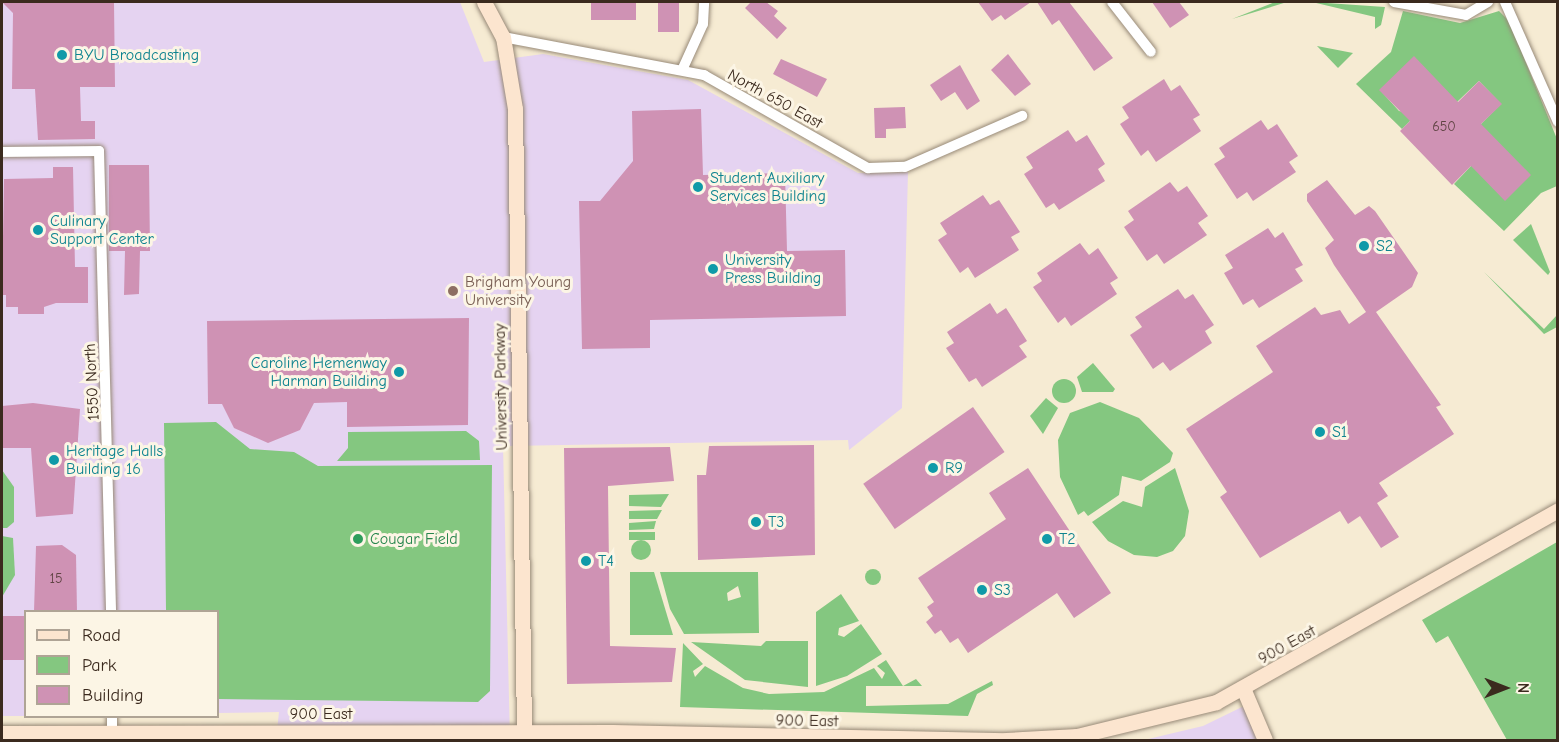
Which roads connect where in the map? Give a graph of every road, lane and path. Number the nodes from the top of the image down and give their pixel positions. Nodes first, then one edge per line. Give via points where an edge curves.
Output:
1 (484, 2) edge
2 (704, 2) edge
3 (1112, 2) edge
4 (1394, 2) edge
5 (1488, 2) edge
6 (1505, 2) edge
7 (503, 37) junction
8 (1151, 52) dead end
9 (683, 68) junction
10 (1022, 116) dead end
11 (1557, 122) edge
12 (2, 152) edge
13 (1557, 510) edge
14 (111, 610) edge
15 (1243, 688) junction
16 (112, 718) edge
17 (112, 732) junction
18 (2, 733) edge
19 (524, 737) edge
20 (1265, 741) edge

1 - 7 main road, University Parkway
2 - 9 street via 703,24
3 - 8 street
4 - 5 street via 1466,15
6 - 11 street
7 - 9 street, North 650 East
7 - 19 main road, University Parkway via 516,137
9 - 10 street, North 650 East via 868,168 905,167
12 - 14 street, 1550 North via 99,151
13 - 15 main road, 900 East
15 - 19 main road, 900 East via 1164,717 1041,740
15 - 20 main road
16 - 17 street
17 - 18 main road, 900 East
17 - 19 main road, 900 East

